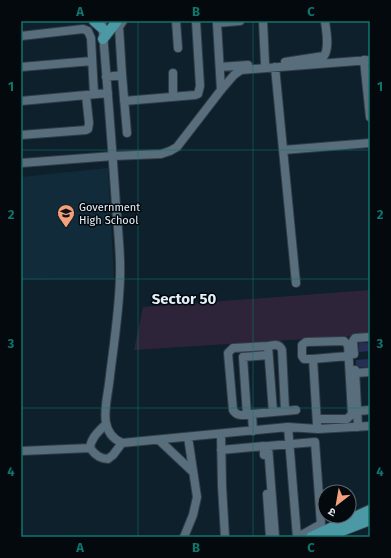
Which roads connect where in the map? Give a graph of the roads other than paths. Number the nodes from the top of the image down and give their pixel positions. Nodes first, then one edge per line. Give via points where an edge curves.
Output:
1 (94, 21) edge
2 (117, 21) edge
3 (123, 21) edge
4 (176, 21) edge
5 (196, 21) edge
6 (240, 21) edge
7 (263, 21) edge
8 (325, 21) edge
9 (217, 22) edge
10 (102, 25) edge
11 (21, 36) edge
12 (103, 39) junction
13 (178, 48) dead end
14 (92, 60) junction
15 (367, 60) edge
16 (265, 64) junction
17 (21, 67) edge
18 (220, 67) junction
19 (275, 67) junction
20 (173, 73) dead end
21 (122, 75) junction
22 (106, 77) junction
23 (221, 90) junction
24 (108, 93) junction
25 (90, 94) junction
26 (173, 97) junction
27 (21, 101) edge
28 (124, 101) junction
29 (370, 117) edge
30 (127, 133) dead end
31 (21, 135) edge
32 (370, 143) edge
33 (283, 150) junction
34 (113, 156) junction
35 (21, 163) edge
36 (296, 283) dead end
37 (370, 337) edge
38 (268, 346) junction
39 (268, 355) junction
40 (348, 356) junction
41 (313, 359) junction
42 (370, 372) edge
43 (355, 373) junction
44 (285, 410) junction
45 (296, 410) dead end
46 (370, 410) edge
47 (358, 411) junction
48 (273, 412) junction
49 (250, 414) junction
50 (317, 419) junction
51 (105, 425) junction
52 (370, 426) edge
53 (288, 427) junction
54 (358, 427) junction
55 (318, 429) junction
56 (253, 431) junction
57 (221, 434) junction
58 (188, 437) junction
59 (159, 440) junction
60 (122, 444) junction
61 (289, 444) junction
62 (90, 448) junction
63 (221, 450) junction
64 (21, 451) edge
65 (193, 472) junction
66 (370, 510) edge
67 (370, 520) edge
68 (184, 537) edge
69 (225, 537) edge
70 (270, 537) edge
71 (275, 537) edge
72 (297, 537) edge
73 (311, 537) edge
74 (326, 537) edge

1 - 10 main road
2 - 12 main road
3 - 21 street via 119,27
4 - 13 street
5 - 26 street via 200,91 195,95
6 - 9 street
7 - 16 street
8 - 16 street via 327,52 324,56
9 - 18 street
10 - 12 street
11 - 14 street via 83,29 88,31 91,38
12 - 22 street
14 - 17 street
14 - 25 street
15 - 19 street
15 - 29 street
16 - 18 street
18 - 23 street
19 - 23 street via 241,70
19 - 33 street
20 - 26 street
21 - 22 street
21 - 28 street
22 - 24 street
23 - 34 street via 177,147 161,154
24 - 25 street
24 - 34 street
25 - 27 street
25 - 31 street via 88,129
26 - 28 street
28 - 30 street
32 - 33 street
33 - 36 street
34 - 35 street
34 - 51 street via 120,278
37 - 43 street via 355,338 353,341
38 - 39 street
38 - 44 street via 277,345 282,350
38 - 49 street via 233,348 228,351 233,410 238,415
39 - 48 street
39 - 49 street via 243,357
40 - 41 street
40 - 41 street via 348,345 344,341 306,342 303,344 302,356 304,359
40 - 50 street via 352,414 347,419
41 - 50 street
42 - 43 street
43 - 47 street
44 - 45 street
44 - 48 street
46 - 47 street
47 - 54 street
48 - 49 street
49 - 56 street
50 - 55 street
51 - 60 street via 110,435
51 - 62 street via 92,439
52 - 54 street
53 - 55 street
53 - 56 street
53 - 61 street
54 - 55 street
56 - 57 street
57 - 58 street
57 - 63 street
58 - 59 street
58 - 65 street
59 - 60 street
59 - 65 street
60 - 62 street via 108,459 94,454
61 - 71 street via 268,446
61 - 72 street
61 - 72 street via 315,442 321,524
62 - 64 street
63 - 69 street
63 - 70 street via 264,446
65 - 68 street via 197,497
66 - 73 main road
67 - 74 main road

